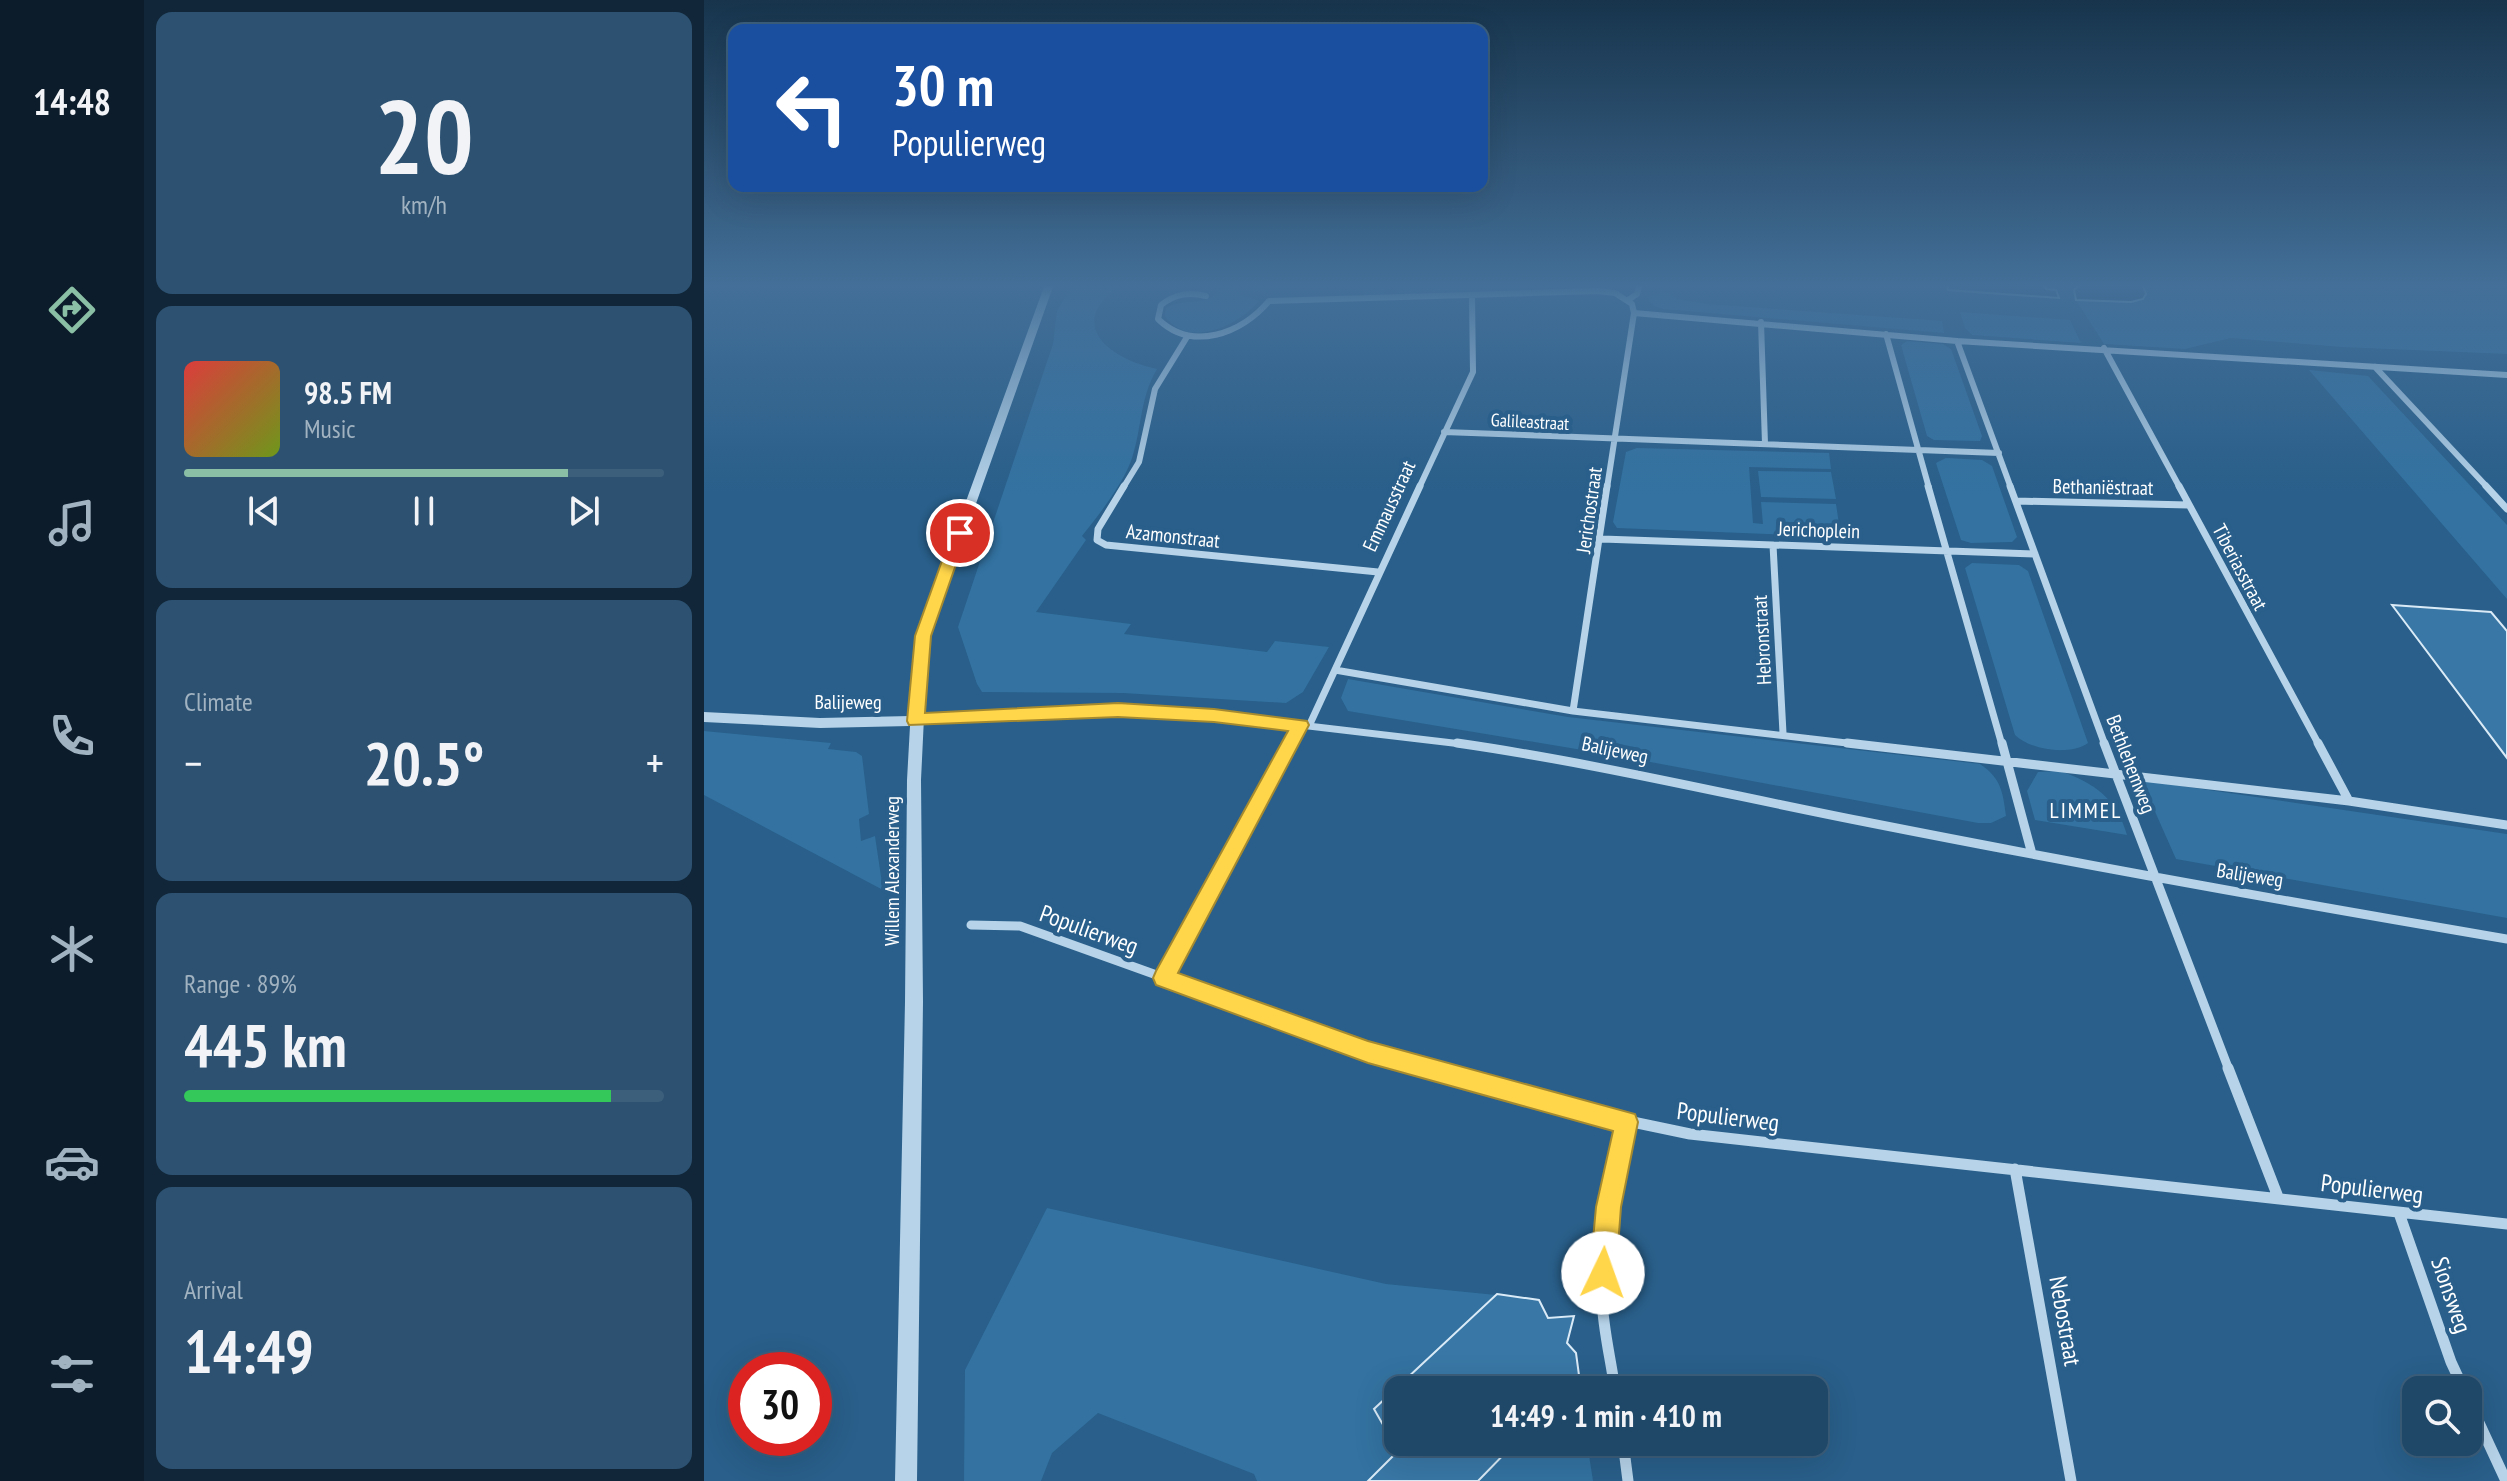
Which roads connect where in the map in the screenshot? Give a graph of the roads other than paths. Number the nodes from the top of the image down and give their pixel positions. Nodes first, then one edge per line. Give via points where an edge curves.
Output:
1 (1025, 353) edge
2 (1177, 353) edge
3 (1473, 353) edge
4 (1628, 353) edge
5 (1762, 353) edge
6 (1892, 353) edge
7 (1962, 353) edge
8 (2107, 353) edge
9 (2177, 353) edge
10 (2375, 367) junction
11 (2507, 375) edge
12 (1444, 432) junction
13 (1615, 441) junction
14 (1765, 444) junction
15 (1920, 450) junction
16 (1999, 453) junction
17 (2017, 501) junction
18 (2188, 505) junction
19 (2507, 509) edge
20 (1602, 539) junction
21 (1773, 545) junction
22 (1947, 551) junction
23 (2035, 554) junction
24 (1378, 572) junction
25 (1335, 670) junction
26 (1573, 711) junction
27 (704, 717) edge
28 (916, 721) junction
29 (1305, 726) junction
30 (1783, 733) junction
31 (2009, 762) junction
32 (2115, 773) junction
33 (2349, 801) junction
34 (2507, 825) edge
35 (2032, 854) junction
36 (2156, 879) junction
37 (971, 925) dead end
38 (2507, 939) edge
39 (1164, 978) junction
40 (1626, 1122) junction
41 (2015, 1169) junction
42 (2278, 1197) junction
43 (2399, 1213) junction
44 (2507, 1224) edge
45 (1613, 1376) edge
46 (2459, 1376) edge
47 (2482, 1429) edge
48 (1625, 1456) edge
49 (906, 1481) edge
50 (1628, 1481) edge
51 (2071, 1481) edge
52 (2506, 1481) edge

1 - 28 street, Willem Alexanderweg via 923,636
2 - 24 street, Azamonstraat via 1155,389 1139,462 1098,529 1097,540 1129,548
3 - 12 street, Emmausstraat via 1473,372
4 - 13 street, Jerichostraat
5 - 14 street
6 - 15 street
7 - 16 street, Bethlehemweg
8 - 18 street, Tiberiasstraat
9 - 10 street
10 - 11 street
10 - 19 street
12 - 13 street, Galileastraat
12 - 24 street, Emmausstraat
13 - 14 street
13 - 20 street, Jerichostraat
14 - 15 street
15 - 16 street
15 - 22 street
16 - 17 street, Bethlehemweg
17 - 18 street, Bethaniëstraat
17 - 23 street, Bethlehemweg
18 - 33 street, Tiberiasstraat
20 - 21 street, Jerichoplein
20 - 26 street, Jerichostraat
21 - 22 street, Jerichoplein
21 - 30 street, Hebronstraat
22 - 23 street, Jerichoplein
22 - 31 street
23 - 32 street, Bethlehemweg
24 - 25 street, Emmausstraat
25 - 26 street, Balijeweg
25 - 29 street, Emmausstraat
26 - 30 street, Balijeweg
27 - 28 street, Balijeweg via 830,724
28 - 29 street, Balijeweg via 1118,710
28 - 49 street, Willem Alexanderweg
29 - 35 street, Balijeweg via 1566,759
29 - 39 street, Emmausstraat
30 - 31 street, Balijeweg
31 - 32 street, Balijeweg
31 - 35 street
32 - 33 street, Balijeweg
32 - 36 street, Bethlehemweg
33 - 34 street, Balijeweg
35 - 36 street, Balijeweg
36 - 38 street, Balijeweg
36 - 42 street, Bethlehemweg
37 - 39 street, Populierweg via 1020,926
39 - 40 street, Populierweg via 1368,1052
40 - 41 street, Populierweg via 1690,1134
40 - 45 street via 1604,1248 1602,1299
41 - 42 street, Populierweg
41 - 51 street, Nebostraat
42 - 43 street, Populierweg
43 - 44 street, Populierweg
43 - 46 street, Sionsweg
47 - 52 street
48 - 50 street

